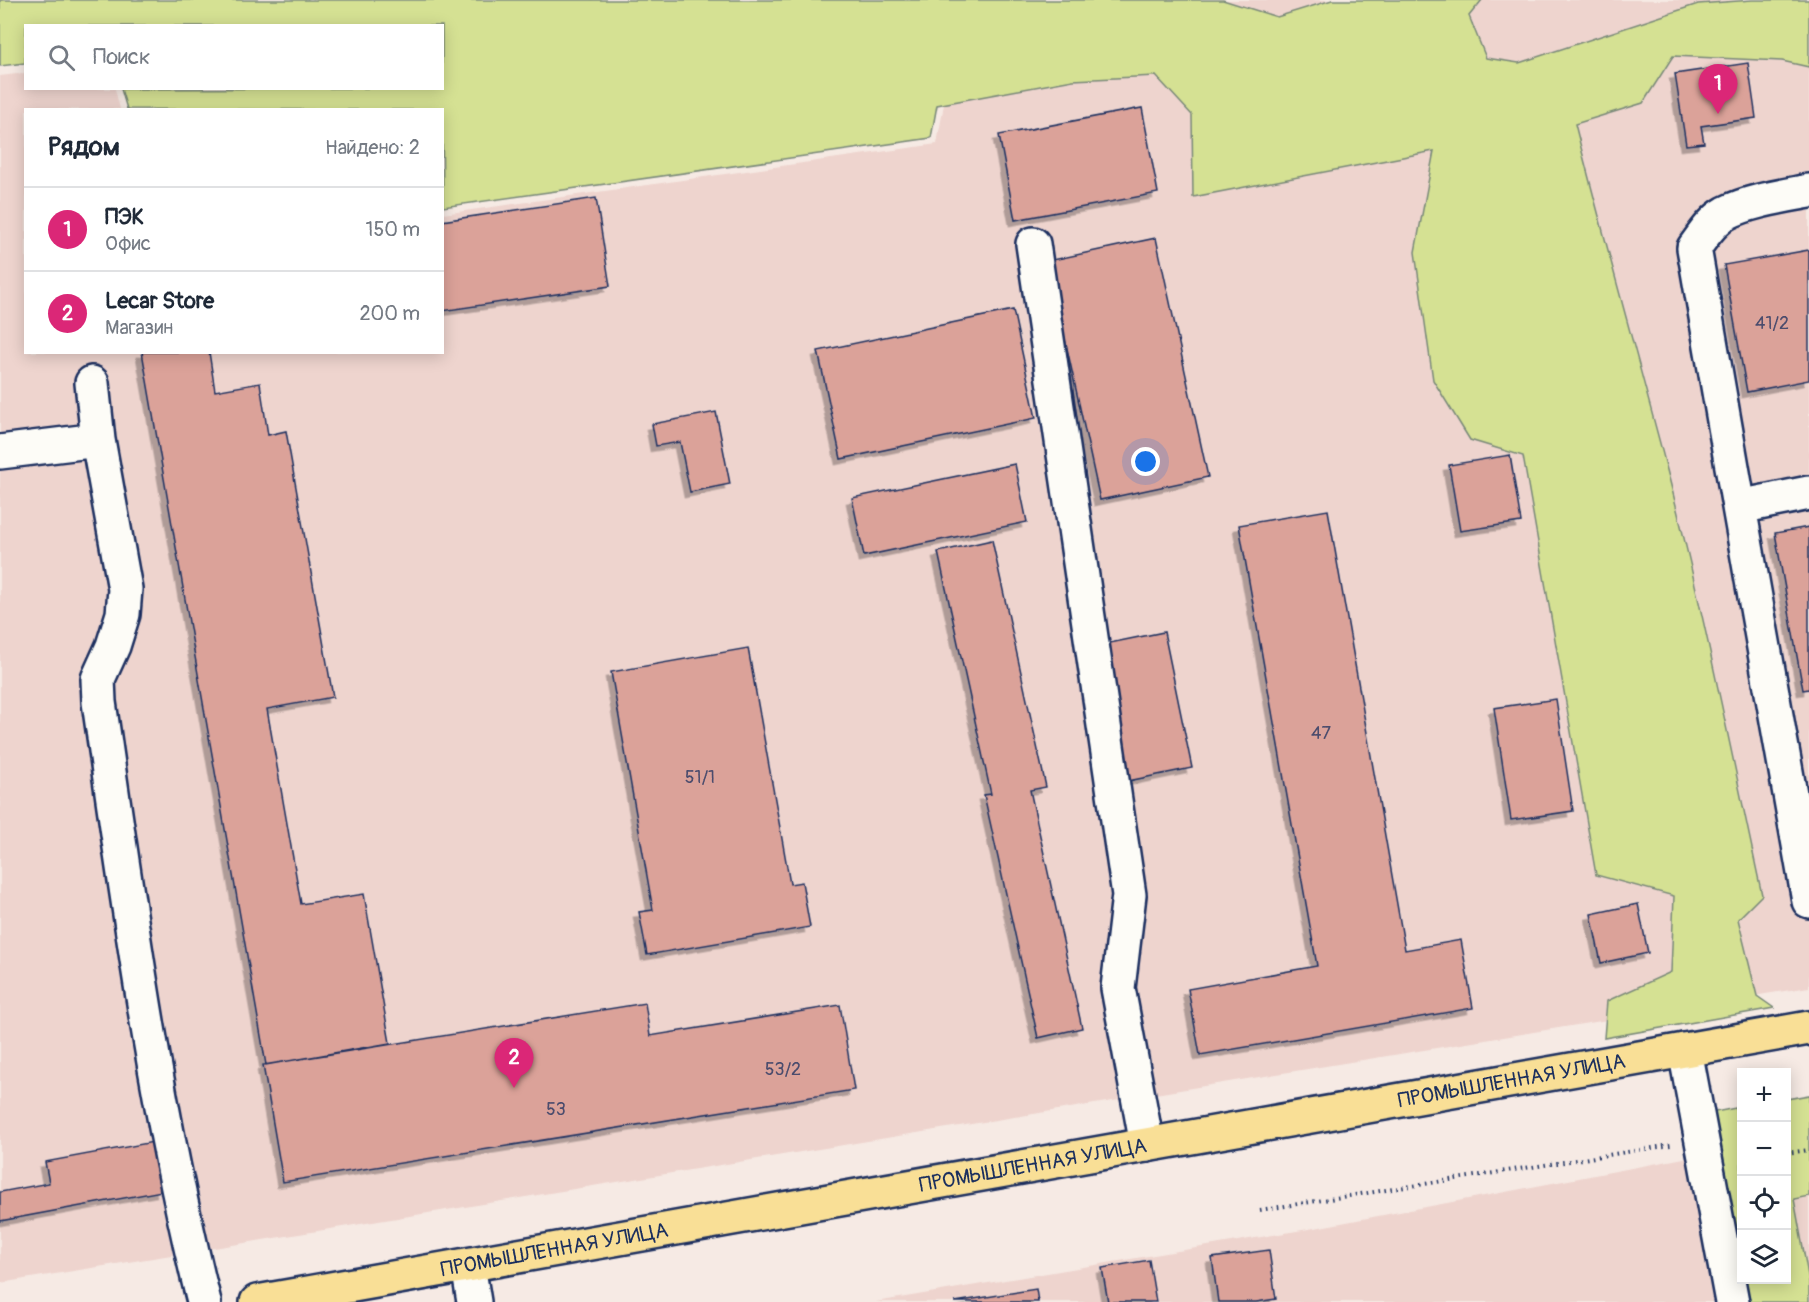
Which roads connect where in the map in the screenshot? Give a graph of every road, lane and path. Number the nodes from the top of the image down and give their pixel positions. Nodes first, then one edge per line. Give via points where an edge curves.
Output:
1 (1809, 191) edge
2 (1033, 244) dead end
3 (92, 383) dead end
4 (98, 440) junction
5 (0, 452) edge
6 (1809, 493) edge
7 (1739, 507) junction
8 (1809, 901) edge
9 (1809, 1028) edge
10 (1685, 1050) junction
11 (1702, 1140) junction
12 (1147, 1145) junction
13 (1809, 1150) edge
14 (1791, 1152) edge
15 (1260, 1210) dead end
16 (468, 1265) junction
17 (204, 1302) edge
18 (257, 1302) edge
19 (474, 1302) edge
20 (1732, 1302) edge

1 - 7 lane via 1769,198 1726,213 1694,248
2 - 12 lane via 1129,895 1118,988
3 - 4 lane
4 - 5 lane
4 - 17 lane via 124,589 123,614 98,679 99,702 145,1004 182,1212
6 - 7 lane
7 - 8 lane
9 - 10 main road, ПРОМЫШЛЕННАЯ УЛИЦА
10 - 11 lane
10 - 12 main road, ПРОМЫШЛЕННАЯ УЛИЦА
11 - 15 path
11 - 20 lane
12 - 16 main road, ПРОМЫШЛЕННАЯ УЛИЦА
13 - 14 path
16 - 18 main road, ПРОМЫШЛЕННАЯ УЛИЦА
16 - 19 lane

